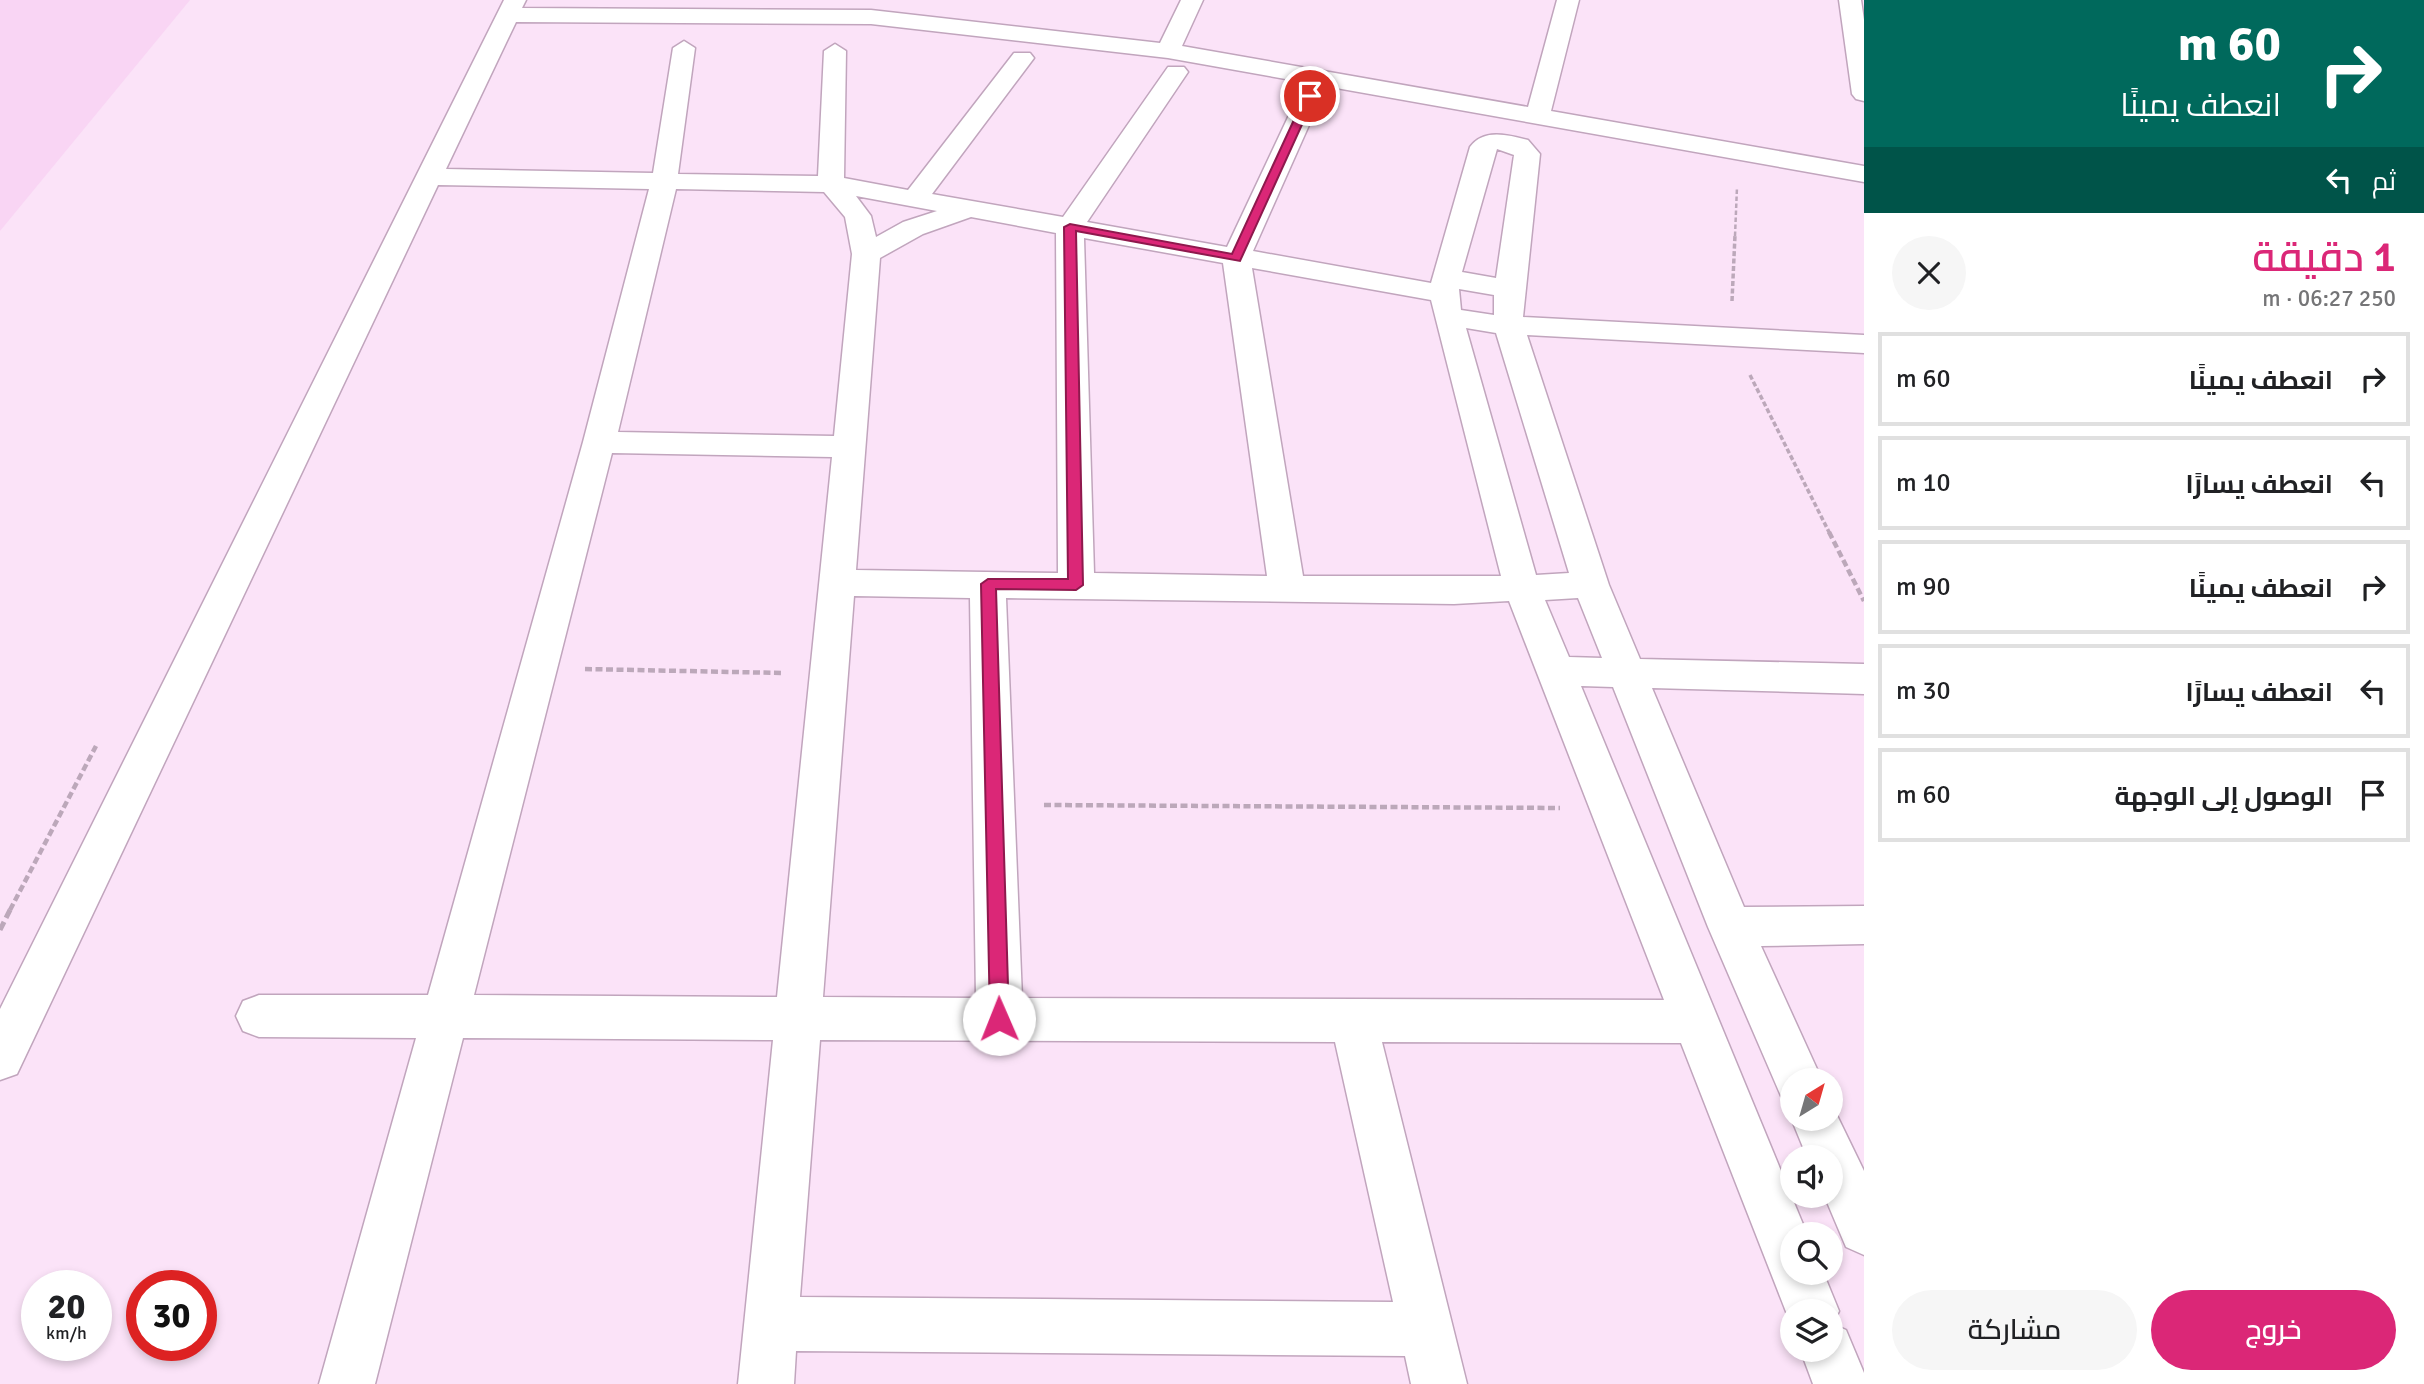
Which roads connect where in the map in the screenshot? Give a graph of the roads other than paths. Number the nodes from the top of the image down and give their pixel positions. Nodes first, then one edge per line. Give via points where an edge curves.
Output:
1 (1192, 0) edge
2 (1568, 0) edge
3 (1850, 0) edge
4 (876, 6) edge
5 (511, 7) edge
6 (684, 48) dead end
7 (835, 51) dead end
8 (1173, 52) junction
9 (1023, 58) dead end
10 (1864, 94) edge
11 (1310, 96) dead end
12 (1540, 105) junction
13 (1864, 154) edge
14 (1864, 174) edge
15 (430, 177) junction
16 (664, 183) junction
17 (831, 184) junction
18 (915, 199) junction
19 (969, 209) junction
20 (1070, 227) junction
21 (866, 254) junction
22 (1236, 258) junction
23 (1446, 297) junction
24 (1508, 307) junction
25 (1864, 344) edge
26 (599, 442) junction
27 (849, 447) junction
28 (837, 583) junction
29 (988, 584) junction
30 (1076, 585) junction
31 (1591, 585) junction
32 (1522, 588) junction
33 (1287, 589) junction
34 (1555, 671) junction
35 (1628, 672) junction
36 (1864, 679) edge
37 (1864, 925) edge
38 (1730, 927) junction
39 (259, 1016) dead end
40 (445, 1017) junction
41 (798, 1019) junction
42 (999, 1019) junction
43 (1354, 1021) junction
44 (1698, 1022) junction
45 (0, 1058) edge
46 (1793, 1068) edge
47 (1821, 1131) edge
48 (1864, 1229) edge
49 (1780, 1230) edge
50 (772, 1324) junction
51 (1427, 1329) junction
52 (1832, 1362) edge
53 (348, 1384) edge
54 (766, 1384) edge
55 (1439, 1384) edge
56 (1841, 1384) edge

1 - 8 street
2 - 12 street
3 - 10 street
4 - 5 street
4 - 8 street
5 - 15 street
6 - 16 street
7 - 17 street
8 - 12 street
8 - 20 street
9 - 18 street
11 - 22 street
12 - 13 street
12 - 14 street
15 - 16 street
15 - 45 street
16 - 17 street
16 - 26 street
17 - 18 street
17 - 21 street via 858,216
18 - 19 street
19 - 20 street
19 - 21 street via 913,228
20 - 22 street
20 - 30 street
21 - 27 street
22 - 23 street
22 - 33 street
23 - 24 street via 1478,282
23 - 24 street via 1478,323
23 - 24 street via 1483,147 1502,141 1519,145 1527,154
23 - 32 street
24 - 25 street via 1731,338
24 - 31 street
26 - 27 street
26 - 40 street
27 - 28 street
28 - 29 street
28 - 41 street
29 - 30 street
29 - 42 street
30 - 33 street
31 - 32 street
31 - 35 street
32 - 33 street
32 - 34 street
34 - 35 street
34 - 44 street
35 - 36 street
35 - 38 street
37 - 38 street
38 - 46 street
39 - 40 street
40 - 41 street
40 - 53 street
41 - 42 street
41 - 50 street
42 - 43 street
43 - 44 street
43 - 51 street
44 - 49 street
47 - 48 street
50 - 51 street
50 - 54 street
51 - 55 street
52 - 56 street

